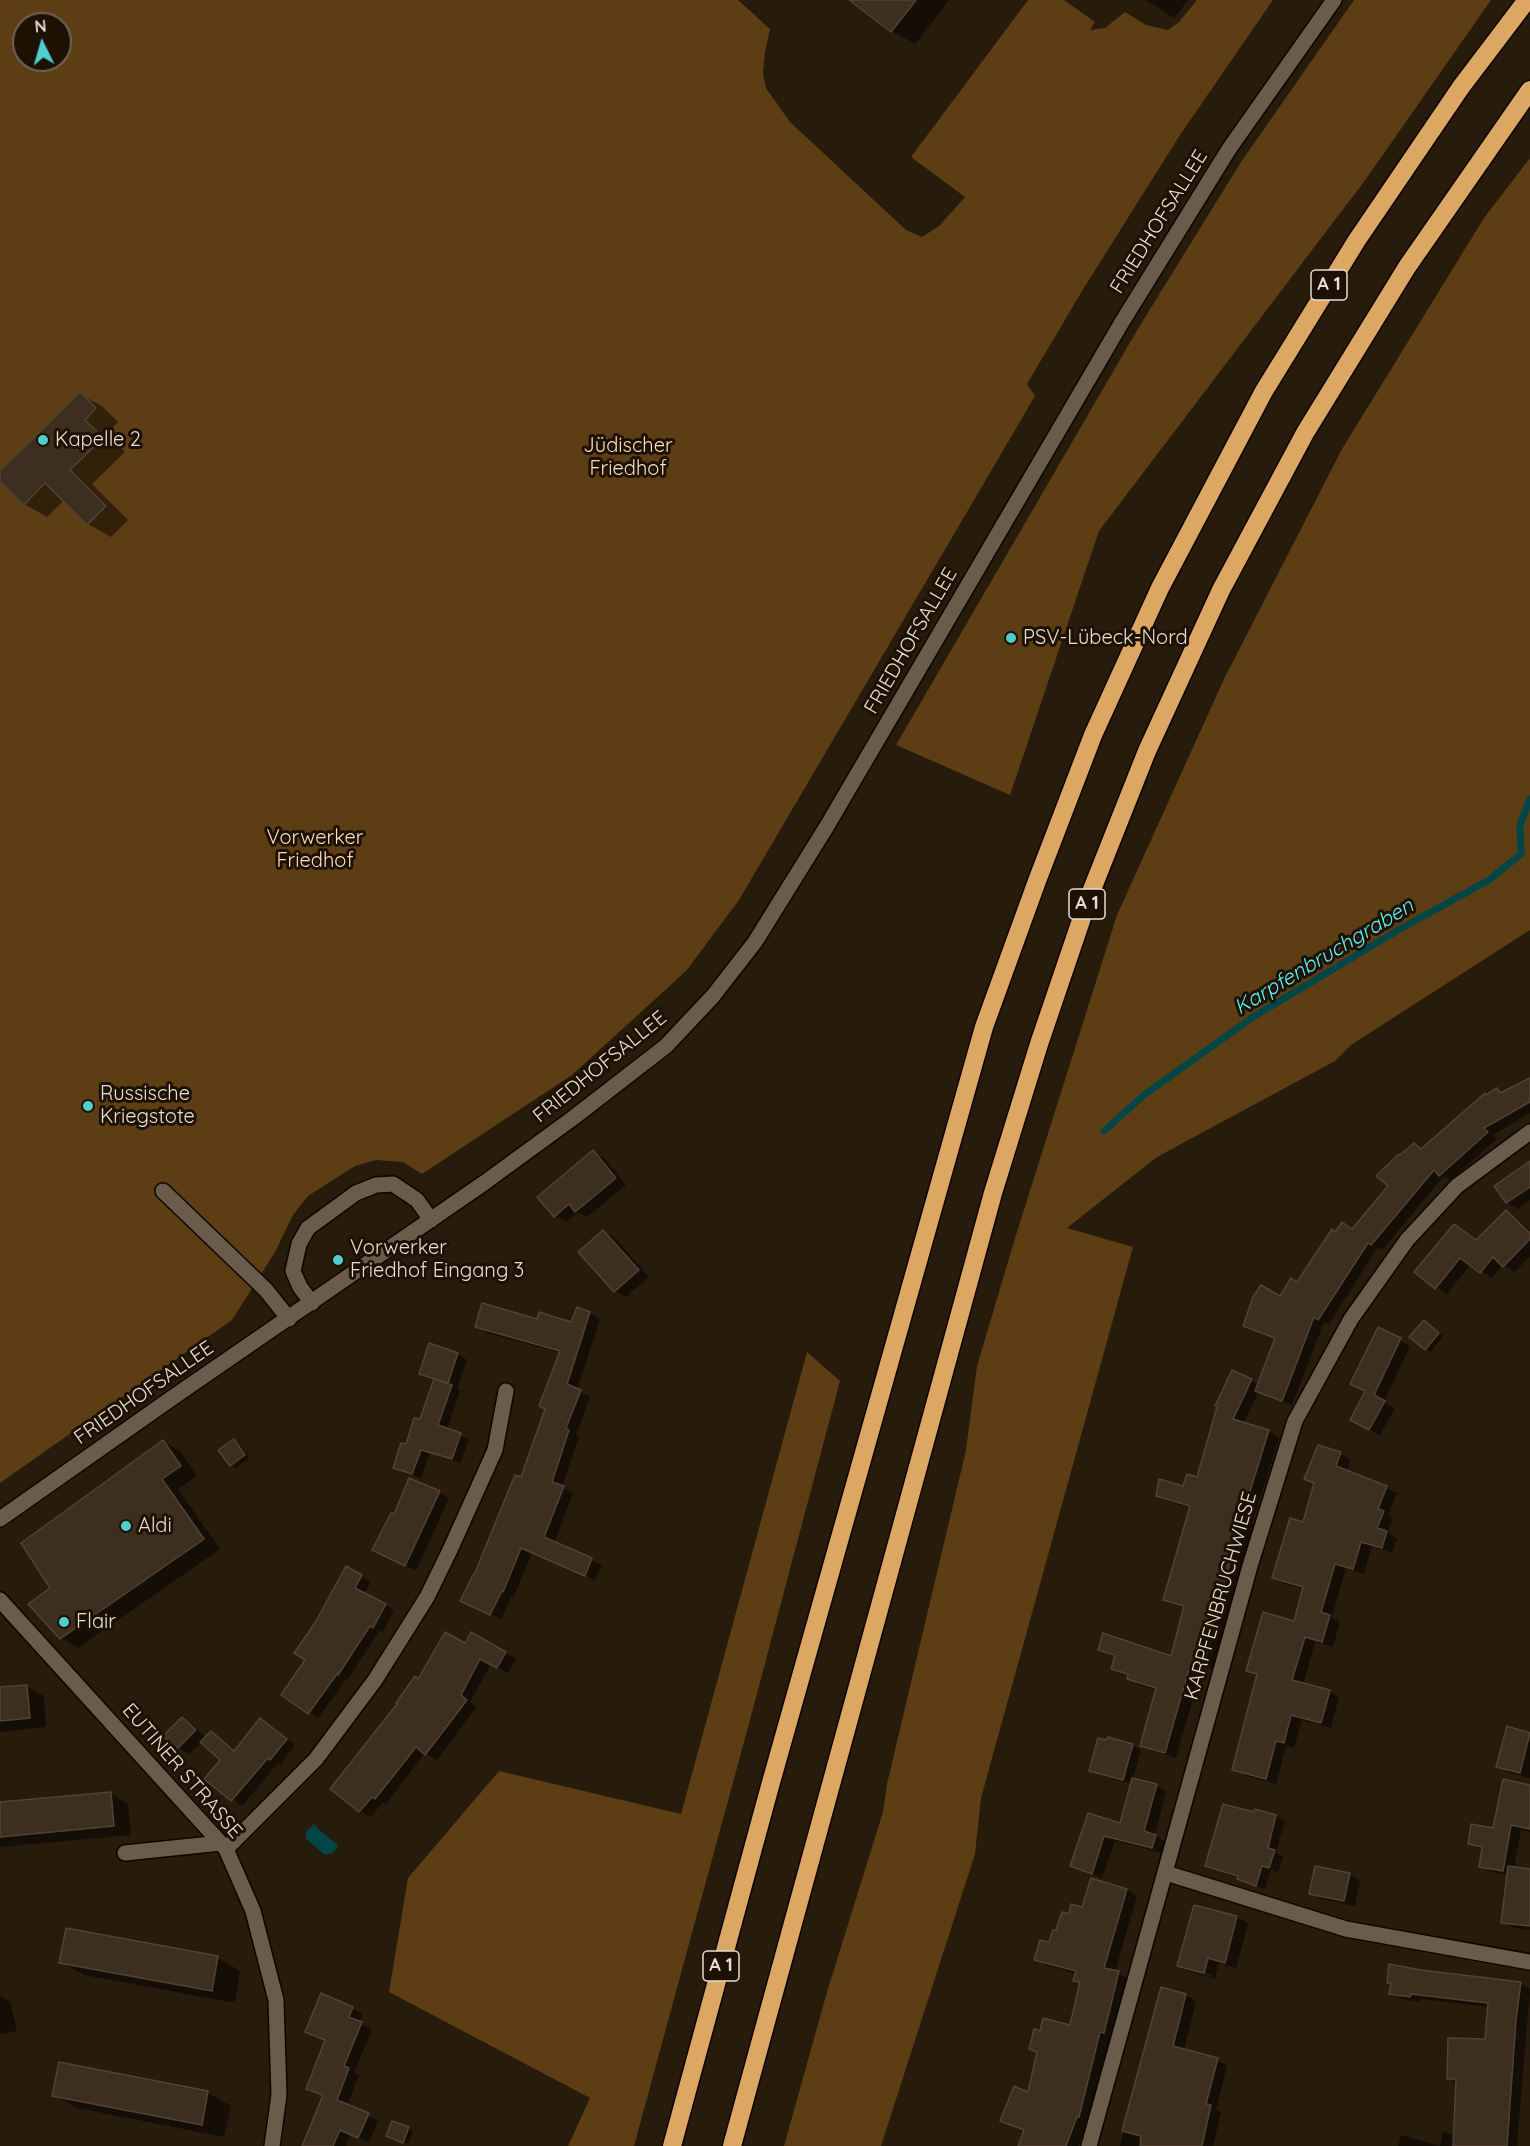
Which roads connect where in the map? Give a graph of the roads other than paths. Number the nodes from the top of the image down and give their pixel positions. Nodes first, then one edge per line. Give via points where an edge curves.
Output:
1 (1334, 0) edge
2 (1527, 0) edge
3 (1530, 90) edge
4 (1530, 1132) edge
5 (163, 1191) dead end
6 (432, 1220) junction
7 (312, 1303) junction
8 (289, 1319) junction
9 (506, 1391) dead end
10 (0, 1519) edge
11 (0, 1600) edge
12 (224, 1846) junction
13 (125, 1853) dead end
14 (1166, 1873) junction
15 (1530, 1962) edge
16 (272, 2146) edge
17 (672, 2146) edge
18 (732, 2146) edge
19 (1089, 2146) edge

1 - 6 street, FRIEDHOFSALLEE via 1229,149 1122,322 833,815 754,942 713,996 666,1046
2 - 17 highway, A 1 via 1461,87 1363,230 1264,391 1160,588 1093,735 984,1027
3 - 18 highway, A 1 via 1407,267 1305,433 1221,591 1147,751 1089,897 993,1193
4 - 14 street, KARPFENBRUCHWIESE via 1457,1185 1407,1240 1351,1319 1295,1421 1250,1566
5 - 8 street via 266,1290
6 - 7 street, FRIEDHOFSALLEE
6 - 7 street via 417,1200 393,1184 376,1185 356,1193 308,1228 299,1244 293,1271
7 - 8 street, FRIEDHOFSALLEE
8 - 10 street, FRIEDHOFSALLEE
9 - 12 street via 495,1450 427,1597 375,1680 316,1760
11 - 12 street, EUTINER STRASSE
12 - 13 street
12 - 16 street, EUTINER STRASSE via 253,1911 276,2000 279,2095
14 - 15 street via 1347,1929
14 - 19 street, KARPFENBRUCHWIESE

